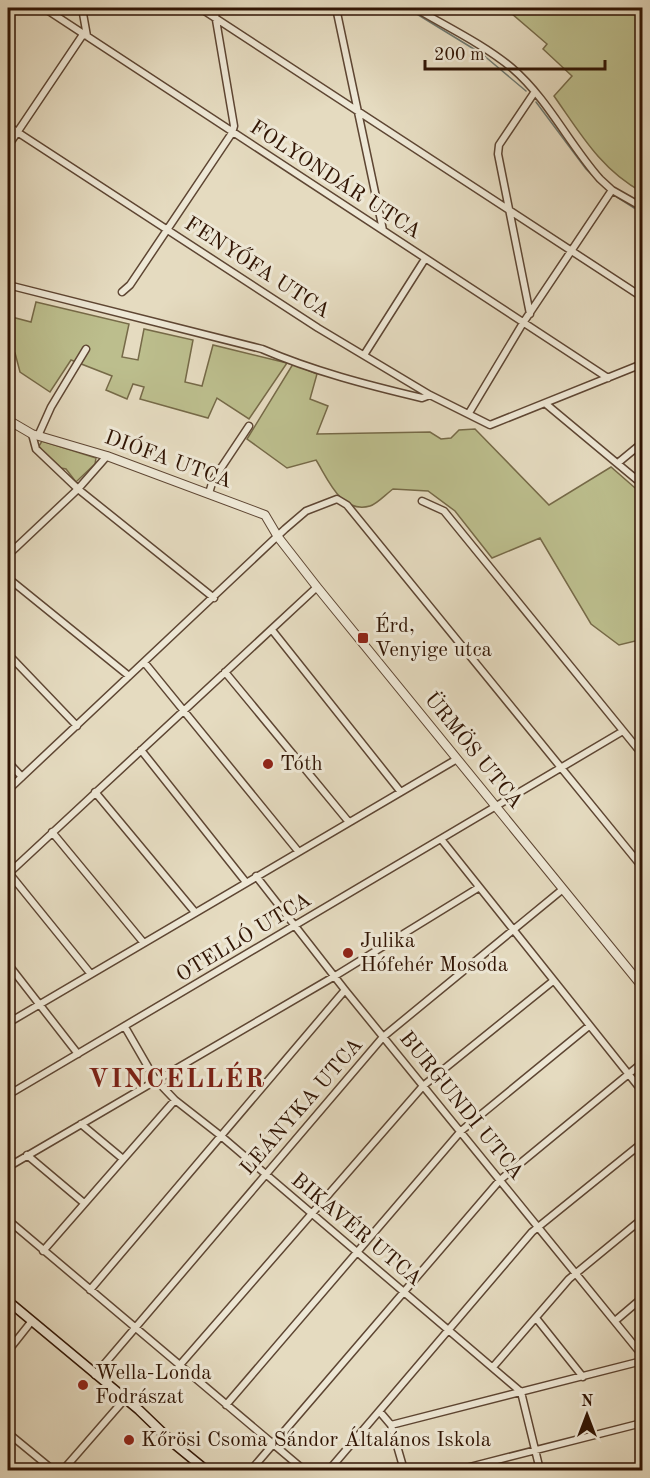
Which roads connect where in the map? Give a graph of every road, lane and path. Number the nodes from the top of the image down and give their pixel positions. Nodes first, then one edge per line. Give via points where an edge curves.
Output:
1 (44, 8) edge
2 (82, 8) edge
3 (200, 8) edge
4 (214, 8) edge
5 (336, 8) edge
6 (415, 8) edge
7 (216, 17) junction
8 (85, 34) junction
9 (534, 93) junction
10 (360, 113) junction
11 (8, 126) edge
12 (17, 132) junction
13 (232, 133) junction
14 (8, 146) edge
15 (612, 190) junction
16 (642, 207) edge
17 (507, 209) junction
18 (166, 228) junction
19 (384, 230) junction
20 (573, 252) junction
21 (425, 260) junction
22 (8, 285) edge
23 (122, 292) dead end
24 (642, 297) edge
25 (530, 314) junction
26 (523, 323) junction
27 (86, 349) dead end
28 (364, 355) junction
29 (642, 364) edge
30 (608, 378) junction
31 (430, 395) junction
32 (546, 404) junction
33 (469, 412) junction
34 (8, 420) edge
35 (249, 426) dead end
36 (35, 435) junction
37 (642, 443) edge
38 (107, 456) junction
39 (618, 462) junction
40 (642, 484) edge
41 (78, 489) junction
42 (209, 493) junction
43 (422, 501) dead end
44 (278, 537) junction
45 (8, 555) edge
46 (8, 578) edge
47 (317, 587) junction
48 (214, 598) junction
49 (272, 630) junction
50 (8, 654) edge
51 (144, 662) junction
52 (225, 672) junction
53 (129, 676) junction
54 (182, 711) junction
55 (78, 726) junction
56 (623, 731) junction
57 (141, 750) junction
58 (642, 754) edge
59 (457, 759) junction
60 (8, 762) edge
61 (561, 767) junction
62 (22, 777) junction
63 (8, 790) edge
64 (400, 791) junction
65 (95, 792) junction
66 (496, 808) junction
67 (348, 821) junction
68 (52, 832) junction
69 (441, 839) junction
70 (298, 851) junction
71 (642, 867) edge
72 (8, 873) edge
73 (256, 876) junction
74 (245, 881) junction
75 (478, 888) junction
76 (563, 889) junction
77 (194, 911) junction
78 (295, 927) junction
79 (513, 932) junction
80 (142, 942) junction
81 (8, 964) edge
82 (90, 974) junction
83 (335, 976) junction
84 (553, 981) junction
85 (642, 986) edge
86 (345, 990) junction
87 (40, 1004) junction
88 (8, 1023) edge
89 (590, 1026) junction
90 (125, 1027) junction
91 (383, 1037) junction
92 (78, 1054) junction
93 (642, 1063) edge
94 (629, 1073) junction
95 (155, 1079) junction
96 (423, 1086) junction
97 (642, 1091) edge
98 (8, 1095) edge
99 (175, 1100) junction
100 (81, 1124) junction
101 (461, 1131) junction
102 (221, 1136) junction
103 (642, 1143) edge
104 (27, 1155) junction
105 (123, 1159) junction
106 (8, 1167) edge
107 (266, 1174) junction
108 (500, 1180) junction
109 (84, 1203) junction
110 (310, 1214) junction
111 (642, 1219) edge
112 (8, 1220) edge
113 (539, 1227) junction
114 (43, 1251) junction
115 (356, 1252) junction
116 (575, 1272) junction
117 (90, 1290) junction
118 (404, 1291) junction
119 (642, 1298) edge
120 (8, 1301) edge
121 (536, 1318) junction
122 (615, 1321) junction
123 (32, 1322) junction
124 (135, 1328) junction
125 (449, 1330) junction
126 (8, 1352) edge
127 (642, 1355) edge
128 (642, 1361) edge
129 (179, 1366) junction
130 (493, 1367) junction
131 (95, 1375) junction
132 (583, 1377) junction
133 (520, 1392) junction
134 (128, 1403) junction
135 (226, 1405) junction
136 (380, 1412) junction
137 (642, 1423) edge
138 (391, 1425) junction
139 (8, 1432) edge
140 (273, 1445) junction
141 (535, 1450) junction
142 (53, 1470) edge
143 (63, 1470) edge
144 (206, 1470) edge
145 (251, 1470) edge
146 (304, 1470) edge
147 (329, 1470) edge
148 (404, 1470) edge
149 (458, 1470) edge
150 (540, 1470) edge

1 - 8 street, FOLYONDÁR UTCA
2 - 8 street
3 - 7 street
4 - 7 street
5 - 10 street
6 - 9 street via 496,56
7 - 10 street
7 - 13 street
8 - 12 street
8 - 13 street, FOLYONDÁR UTCA
9 - 15 street via 584,162
9 - 17 street via 499,145
10 - 17 street
10 - 19 street
11 - 12 street, FENYŐFA UTCA
12 - 14 street
12 - 18 street, FENYŐFA UTCA
13 - 18 street
13 - 19 street, FOLYONDÁR UTCA
15 - 16 street
15 - 20 street
17 - 20 street
17 - 25 street
18 - 23 street
18 - 28 street, FENYŐFA UTCA
19 - 21 street, FOLYONDÁR UTCA
20 - 24 street
20 - 25 street
21 - 26 street, FOLYONDÁR UTCA
21 - 28 street
22 - 31 street via 262,349 362,384 422,398
25 - 26 street
26 - 30 street, FOLYONDÁR UTCA
26 - 33 street
27 - 36 street
28 - 31 street, FENYŐFA UTCA
29 - 30 street
30 - 32 street
31 - 33 street, FENYŐFA UTCA
32 - 33 street, FENYŐFA UTCA via 495,425
32 - 39 street
34 - 36 street, DIÓFA UTCA
35 - 42 street via 213,480
36 - 38 street, DIÓFA UTCA
36 - 41 street via 36,449
37 - 39 street
38 - 41 street
38 - 42 street, DIÓFA UTCA
39 - 40 street
41 - 45 street
41 - 48 street
42 - 44 street, DIÓFA UTCA via 266,515
43 - 56 street via 444,511
44 - 47 street, ÜRMÖS UTCA
44 - 48 street
44 - 61 street via 306,511 338,499 347,505
46 - 53 street
47 - 49 street
47 - 59 street, ÜRMÖS UTCA
48 - 51 street
49 - 52 street
49 - 64 street
50 - 55 street
51 - 53 street
51 - 54 street
52 - 54 street
52 - 67 street
53 - 55 street
54 - 57 street
54 - 70 street
55 - 62 street
56 - 58 street
56 - 61 street, OTELLÓ UTCA
57 - 65 street
57 - 74 street
59 - 64 street
59 - 66 street, ÜRMÖS UTCA
60 - 62 street
61 - 66 street, OTELLÓ UTCA
61 - 71 street
62 - 63 street
64 - 67 street
65 - 68 street
65 - 77 street
66 - 69 street, OTELLÓ UTCA
66 - 76 street, ÜRMÖS UTCA
67 - 70 street
68 - 72 street
68 - 80 street
69 - 75 street
69 - 78 street, OTELLÓ UTCA
70 - 73 street
72 - 82 street
73 - 74 street
73 - 78 street, BURGUNDI UTCA
74 - 77 street
75 - 79 street
75 - 83 street
76 - 79 street, LEÁNYKA UTCA
76 - 85 street, ÜRMÖS UTCA
77 - 80 street
78 - 83 street, BURGUNDI UTCA
78 - 90 street, OTELLÓ UTCA
79 - 84 street
79 - 91 street, LEÁNYKA UTCA
80 - 82 street
81 - 87 street
82 - 87 street
83 - 86 street, BURGUNDI UTCA
83 - 95 street
84 - 89 street
84 - 96 street
86 - 91 street, BURGUNDI UTCA
86 - 102 street
87 - 88 street
87 - 92 street
89 - 94 street
89 - 101 street
90 - 92 street, OTELLÓ UTCA
90 - 95 street, BIKAVÉR UTCA
91 - 96 street, BURGUNDI UTCA
91 - 107 street, LEÁNYKA UTCA
92 - 98 street, OTELLÓ UTCA
93 - 94 street
94 - 97 street
94 - 108 street
95 - 99 street, BIKAVÉR UTCA
95 - 100 street
96 - 101 street, BURGUNDI UTCA
96 - 110 street
99 - 102 street, BIKAVÉR UTCA
99 - 105 street
100 - 104 street
100 - 105 street
101 - 108 street, BURGUNDI UTCA
101 - 115 street
102 - 107 street, BIKAVÉR UTCA
102 - 117 street
103 - 113 street
104 - 106 street
104 - 109 street
105 - 109 street
107 - 110 street, BIKAVÉR UTCA
107 - 124 street, LEÁNYKA UTCA
108 - 113 street, BURGUNDI UTCA
108 - 118 street
109 - 114 street
110 - 115 street, BIKAVÉR UTCA
110 - 129 street
111 - 116 street
112 - 114 street
113 - 116 street, BURGUNDI UTCA
113 - 125 street
114 - 117 street
115 - 118 street, BIKAVÉR UTCA
115 - 135 street
116 - 121 street
116 - 122 street, BURGUNDI UTCA
117 - 124 street
118 - 125 street, BIKAVÉR UTCA
118 - 140 street
119 - 122 street
120 - 123 main road
121 - 130 street
121 - 132 street
122 - 127 street, BURGUNDI UTCA
123 - 126 street
123 - 131 main road
124 - 129 street
124 - 131 street, LEÁNYKA UTCA
125 - 130 street, BIKAVÉR UTCA
125 - 136 street
128 - 132 street
129 - 135 street
130 - 133 street, BIKAVÉR UTCA
131 - 134 main road
132 - 133 street
133 - 138 street
133 - 141 street
134 - 143 street
134 - 144 main road
135 - 140 street
136 - 138 street
136 - 147 street
137 - 141 street
138 - 148 street
139 - 142 street
140 - 145 street
140 - 146 street
141 - 149 street
141 - 150 street

